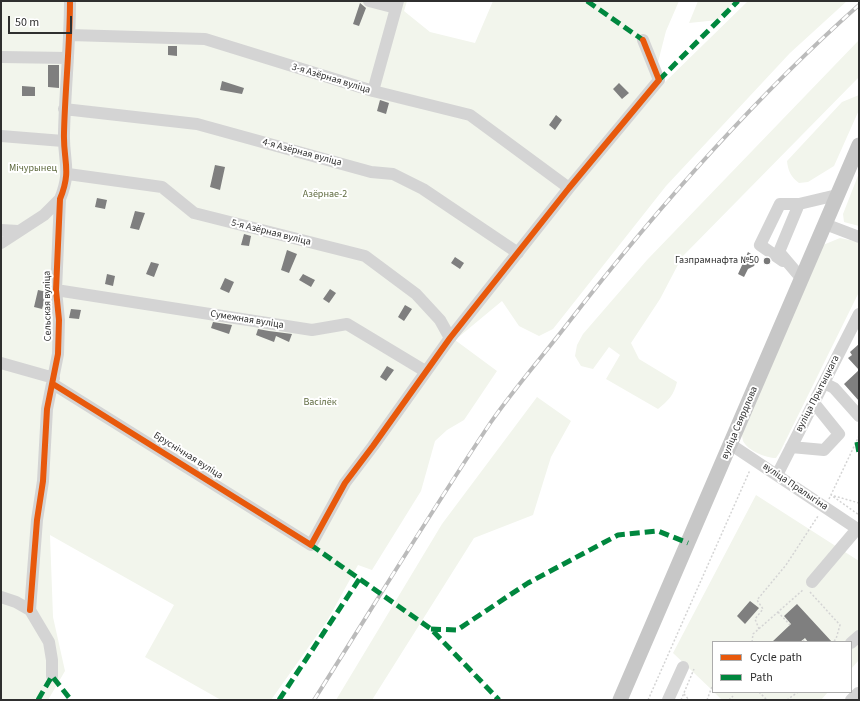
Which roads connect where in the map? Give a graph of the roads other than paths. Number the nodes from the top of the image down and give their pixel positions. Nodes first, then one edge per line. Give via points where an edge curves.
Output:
1 (70, 1) edge
2 (369, 1) edge
3 (397, 5) edge
4 (70, 35) junction
5 (643, 40) dead end
6 (1, 57) edge
7 (68, 58) junction
8 (373, 91) junction
9 (64, 109) junction
10 (1, 136) edge
11 (63, 141) junction
12 (859, 145) edge
13 (68, 174) junction
14 (569, 188) junction
15 (837, 195) junction
16 (60, 199) junction
17 (799, 204) junction
18 (825, 224) junction
19 (1, 230) edge
20 (18, 231) junction
21 (859, 237) edge
22 (1, 243) edge
23 (518, 253) junction
24 (790, 265) junction
25 (802, 279) junction
26 (56, 290) junction
27 (859, 314) edge
28 (450, 338) junction
29 (1, 363) edge
30 (425, 371) junction
31 (54, 381) junction
32 (824, 383) junction
33 (814, 403) junction
34 (859, 416) edge
35 (730, 444) junction
36 (791, 447) junction
37 (777, 475) junction
38 (858, 529) edge
39 (812, 582) dead end
40 (1, 597) edge
41 (30, 610) junction
42 (689, 668) road end
43 (52, 676) dead end
44 (620, 700) edge
45 (668, 700) edge

1 - 4 street, Сельская вуліца
2 - 3 street
3 - 8 street
4 - 7 street, Сельская вуліца
4 - 8 street, 3-я Азёрная вуліца via 205,39
5 - 14 street via 659,80
6 - 7 street
7 - 9 street, Сельская вуліца
8 - 14 street, 3-я Азёрная вуліца via 470,115
9 - 11 street, Сельская вуліца
9 - 23 street, 4-я Азёрная вуліца via 197,124 371,172 393,174 423,189
10 - 11 street
11 - 13 street, Сельская вуліца
12 - 15 main road, вуліца Свярдлова
13 - 16 street, Сельская вуліца
13 - 28 street, 5-я Азёрная вуліца via 162,187 194,213 365,256 416,294 440,320
14 - 23 street
15 - 17 street
15 - 18 main road, вуліца Свярдлова
16 - 20 street via 44,215
16 - 26 street, Сельская вуліца
17 - 24 street via 779,252
17 - 24 street via 780,204 760,244
18 - 21 street
18 - 25 main road, вуліца Свярдлова
19 - 20 street
20 - 22 street
23 - 28 street
24 - 25 street
25 - 35 main road, вуліца Свярдлова
26 - 30 street, Сумежная вуліца via 312,330 347,324
26 - 31 street, Сельская вуліца via 59,320
27 - 32 street, вуліца Прытыцкага
28 - 30 street
29 - 31 street, Бруснічная вуліца
30 - 31 street, Бруснічная вуліца via 346,483 311,545
31 - 41 street, Сельская вуліца via 47,409 43,481 37,520
32 - 33 street, вуліца Прытыцкага
32 - 34 street via 834,388
33 - 36 street, вуліца Прытыцкага
33 - 36 street via 839,434 824,450
35 - 37 street, вуліца Пралыгіна
35 - 44 main road, вуліца Свярдлова
36 - 37 street, вуліца Прытыцкага
37 - 38 street, вуліца Пралыгіна
38 - 39 street
40 - 41 street
41 - 43 street via 49,642
42 - 45 street

